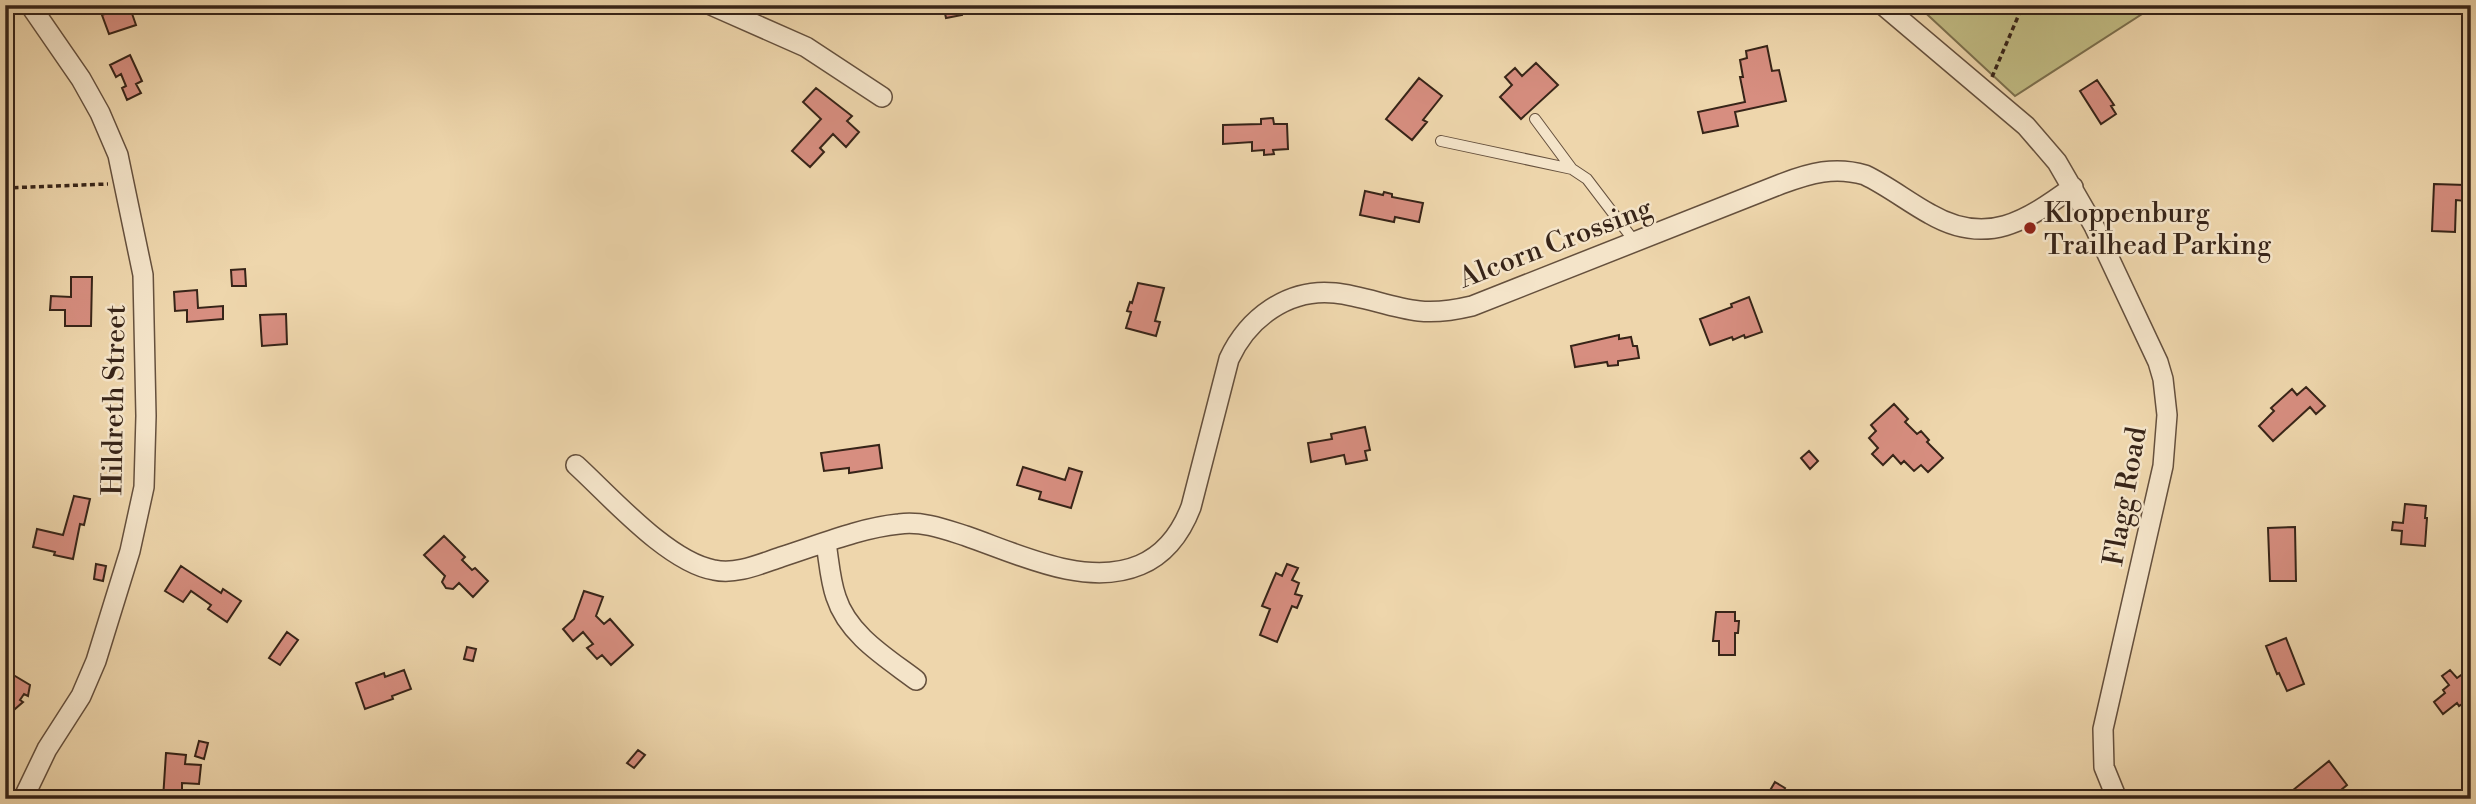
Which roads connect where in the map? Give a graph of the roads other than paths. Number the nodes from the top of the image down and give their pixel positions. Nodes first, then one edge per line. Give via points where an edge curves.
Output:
1 (30, 5) edge
2 (711, 5) edge
3 (1883, 5) edge
4 (882, 97) dead end
5 (1535, 119) dead end
6 (1441, 141) dead end
7 (1572, 169) junction
8 (2073, 187) junction
9 (1635, 242) junction
10 (576, 465) dead end
11 (826, 542) junction
12 (916, 680) dead end
13 (23, 799) edge
14 (2117, 799) edge

1 - 13 street, Hildreth Street via 100,113 118,155 143,275 147,366 144,486 130,551 81,696 47,749
2 - 4 street via 806,47
3 - 8 street, Flagg Road via 2026,126
5 - 7 lane
6 - 7 lane
7 - 9 lane via 1587,179
8 - 9 street, Alcorn Crossing via 2020,222 1982,230 1946,222 1865,175 1827,170
8 - 14 street, Flagg Road via 2148,340 2163,379 2166,402 2161,482 2103,729 2104,768
9 - 11 street, Alcorn Crossing via 1454,310 1419,311 1324,292 1296,297 1268,310 1245,332 1229,359 1182,528 1151,560 1127,570 1103,574 1066,569 928,524 897,524
10 - 11 street, Alcorn Crossing via 663,545 697,566 733,571
11 - 12 street via 842,612 871,646

